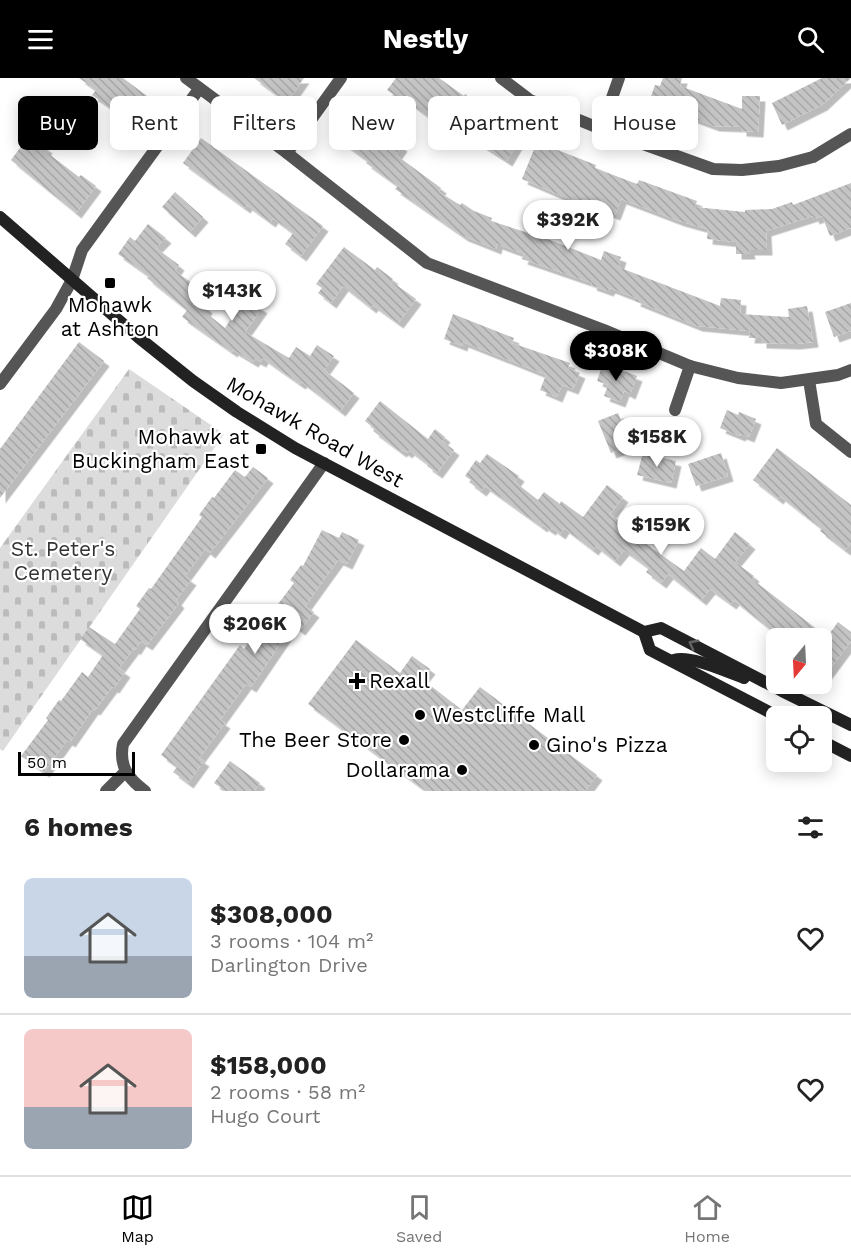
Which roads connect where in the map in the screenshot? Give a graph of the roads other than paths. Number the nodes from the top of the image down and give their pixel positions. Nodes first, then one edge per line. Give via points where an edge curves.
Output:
1 (186, 78) edge
2 (342, 78) edge
3 (501, 78) edge
4 (619, 78) edge
5 (199, 88) junction
6 (613, 96) edge
7 (592, 125) edge
8 (851, 134) edge
9 (660, 150) edge
10 (287, 153) junction
11 (0, 217) edge
12 (72, 280) junction
13 (690, 366) junction
14 (851, 370) edge
15 (809, 380) junction
16 (0, 384) edge
17 (675, 410) dead end
18 (851, 452) edge
19 (324, 463) junction
20 (644, 632) junction
21 (672, 661) junction
22 (766, 683) edge
23 (766, 685) edge
24 (788, 694) edge
25 (766, 710) edge
26 (851, 725) edge
27 (832, 746) edge
28 (851, 756) edge
29 (125, 772) junction
30 (106, 791) edge
31 (145, 791) edge

1 - 5 street
2 - 10 street
3 - 7 street via 530,99
4 - 6 street
5 - 10 street
5 - 12 street via 82,250
8 - 9 street via 813,157 742,170 713,169
10 - 13 street via 427,263
11 - 12 main road, Mohawk Road West
12 - 16 street via 56,309
12 - 19 main road, Mohawk Road West via 193,381
13 - 15 street via 738,378 781,383
13 - 17 street
14 - 15 street
15 - 18 street via 816,424
19 - 20 main road, Mohawk Road West
19 - 29 street via 123,744 120,756
20 - 21 main road, Mohawk Road West via 650,650
22 -> 20 main road, Mohawk Road West via 661,627
21 - 23 main road via 680,658 704,664
21 - 25 main road, Mohawk Road West
24 - 26 main road, Mohawk Road West
27 - 28 main road
29 - 30 street
29 - 31 street

